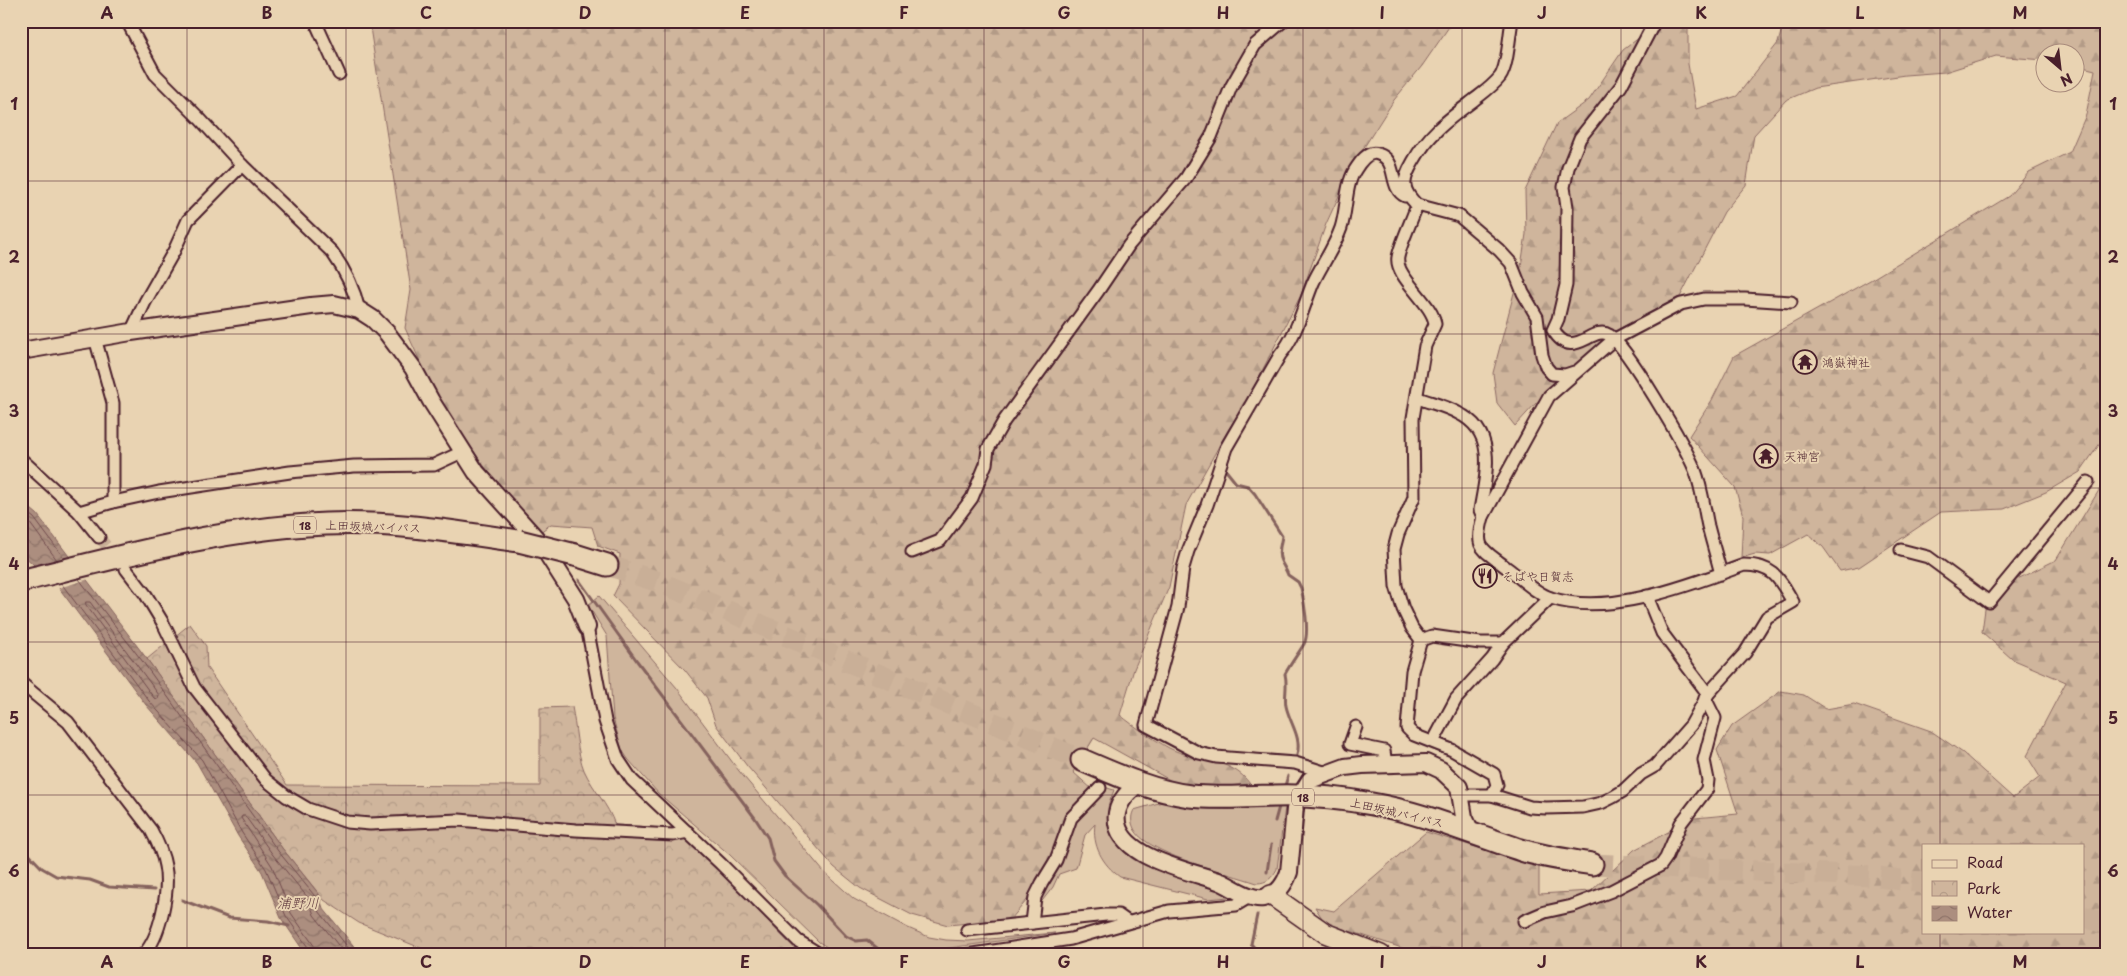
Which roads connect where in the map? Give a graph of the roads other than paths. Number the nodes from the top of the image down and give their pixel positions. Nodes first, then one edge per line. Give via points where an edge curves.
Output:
1 (127, 21) edge
2 (315, 21) edge
3 (1283, 21) edge
4 (1512, 21) edge
5 (1655, 21) edge
6 (339, 74) dead end
7 (242, 165) junction
8 (1408, 196) junction
9 (1417, 205) junction
10 (1791, 302) dead end
11 (359, 310) junction
12 (131, 332) junction
13 (95, 338) junction
14 (1613, 340) junction
15 (21, 351) edge
16 (1576, 372) junction
17 (1418, 398) junction
18 (462, 452) junction
19 (21, 459) edge
20 (2088, 482) dead end
21 (113, 502) junction
22 (79, 512) junction
23 (1483, 517) junction
24 (99, 537) tunnel mouth
25 (1901, 550) dead end
26 (912, 552) dead end
27 (607, 565) tunnel mouth
28 (126, 569) tunnel mouth
29 (1721, 574) junction
30 (21, 581) edge
31 (1647, 596) junction
32 (1550, 598) junction
33 (587, 627) joint
34 (1421, 640) junction
35 (1503, 643) junction
36 (21, 683) edge
37 (1706, 696) junction
38 (1356, 727) dead end
39 (1433, 742) junction
40 (1082, 760) tunnel mouth
41 (1386, 764) junction
42 (1327, 773) junction
43 (1107, 781) junction
44 (1140, 784) junction
45 (1303, 791) dead end
46 (1461, 795) junction
47 (1492, 795) junction
48 (1121, 803) junction
49 (1295, 809) dead end
50 (1440, 821) junction
51 (688, 832) junction
52 (1471, 832) junction
53 (1592, 864) tunnel mouth
54 (1271, 895) junction
55 (1251, 896) junction
56 (1524, 921) dead end
57 (1128, 922) junction
58 (1032, 923) junction
59 (967, 930) dead end
60 (142, 955) edge
61 (821, 955) edge
62 (967, 955) edge
63 (1381, 955) edge

1 - 7 street via 155,74
2 - 6 street
3 - 26 street via 1255,45 1231,87 1205,149 1186,178 1129,245 1004,421 988,449 986,464 972,498 940,541
4 - 8 street via 1501,76 1422,144 1405,178
5 - 14 street via 1620,86 1580,138 1564,187 1568,224 1566,285 1553,330 1566,343 1602,333
7 - 11 street via 332,252 354,290
7 - 12 street via 188,220
8 - 9 street
8 - 42 street via 1396,188 1389,162 1377,153 1363,159 1354,171 1341,228 1288,345 1226,448 1188,551 1178,607 1146,725 1199,753 1295,764
9 - 16 street via 1459,216 1505,256 1537,317 1546,367 1552,374
9 - 17 street via 1398,258 1399,267 1435,324 1425,346
10 - 14 street via 1704,299 1681,304
11 - 12 street via 334,304 311,306
11 - 18 street via 373,319 399,348
12 - 13 street
13 - 15 street
13 - 21 street via 113,403
14 - 16 street
14 - 29 street via 1625,353 1695,471
16 - 23 street via 1549,396
17 - 23 street via 1459,413 1478,428 1484,440 1487,467 1480,510
17 - 34 street via 1413,418 1414,497 1394,549 1396,586 1403,609
18 - 21 street via 434,465 354,466 290,472
18 - 33 street via 490,490 540,544 576,599
19 - 22 street
20 - 25 street via 1989,602 1928,557
21 - 22 street
22 - 24 street
23 - 32 street via 1478,536 1480,546
27 - 30 highway, 上田坂城バイパス / 18, bridge via 518,541 424,527 328,524 215,536
28 - 51 street via 163,623 194,687 266,780 308,809 347,822 370,824 459,820 644,834
29 - 31 street
29 - 37 street via 1744,565 1771,570 1792,602 1767,617 1745,653
31 - 32 street via 1613,603
31 - 37 street via 1662,633
32 - 35 street
33 - 51 street via 605,721 618,759 632,780
34 - 35 street via 1432,636
34 - 39 street via 1412,671 1407,728 1414,735
35 - 39 street via 1456,699
36 - 60 street via 68,722 158,842 166,867 166,885 158,928
37 - 47 street via 1691,725 1655,766 1602,803 1583,807 1530,807
37 - 56 street via 1715,718 1704,760 1708,784 1705,793 1681,823 1663,862 1640,878 1611,891
38 - 41 street via 1350,744 1384,752
39 - 47 street via 1494,774 1497,785
40 - 43 highway, 上田坂城バイパス / 18
41 - 42 street via 1354,766
41 - 46 street via 1426,764 1441,770 1459,786
42 - 45 street via 1310,780
43 - 44 highway, 上田坂城バイパス / 18
43 - 48 street via 1118,779
43 - 58 street via 1071,818 1056,860 1035,897
44 - 48 street
44 - 50 highway, 上田坂城バイパス / 18 via 1192,796 1332,798 1374,804
46 - 47 street
46 - 50 street via 1457,810
46 - 52 street via 1464,817
48 - 55 street via 1116,819 1119,830 1134,848 1149,857
49 - 54 street via 1289,872 1283,886
50 - 52 highway, 上田坂城バイパス / 18
51 - 61 street via 798,941
52 - 53 highway, 上田坂城バイパス / 18 via 1522,850
54 - 55 street via 1265,898
54 - 63 main road via 1326,933
55 - 57 street via 1236,905 1169,912
57 - 58 street via 1112,915
57 - 62 street via 1071,940
58 - 59 street

